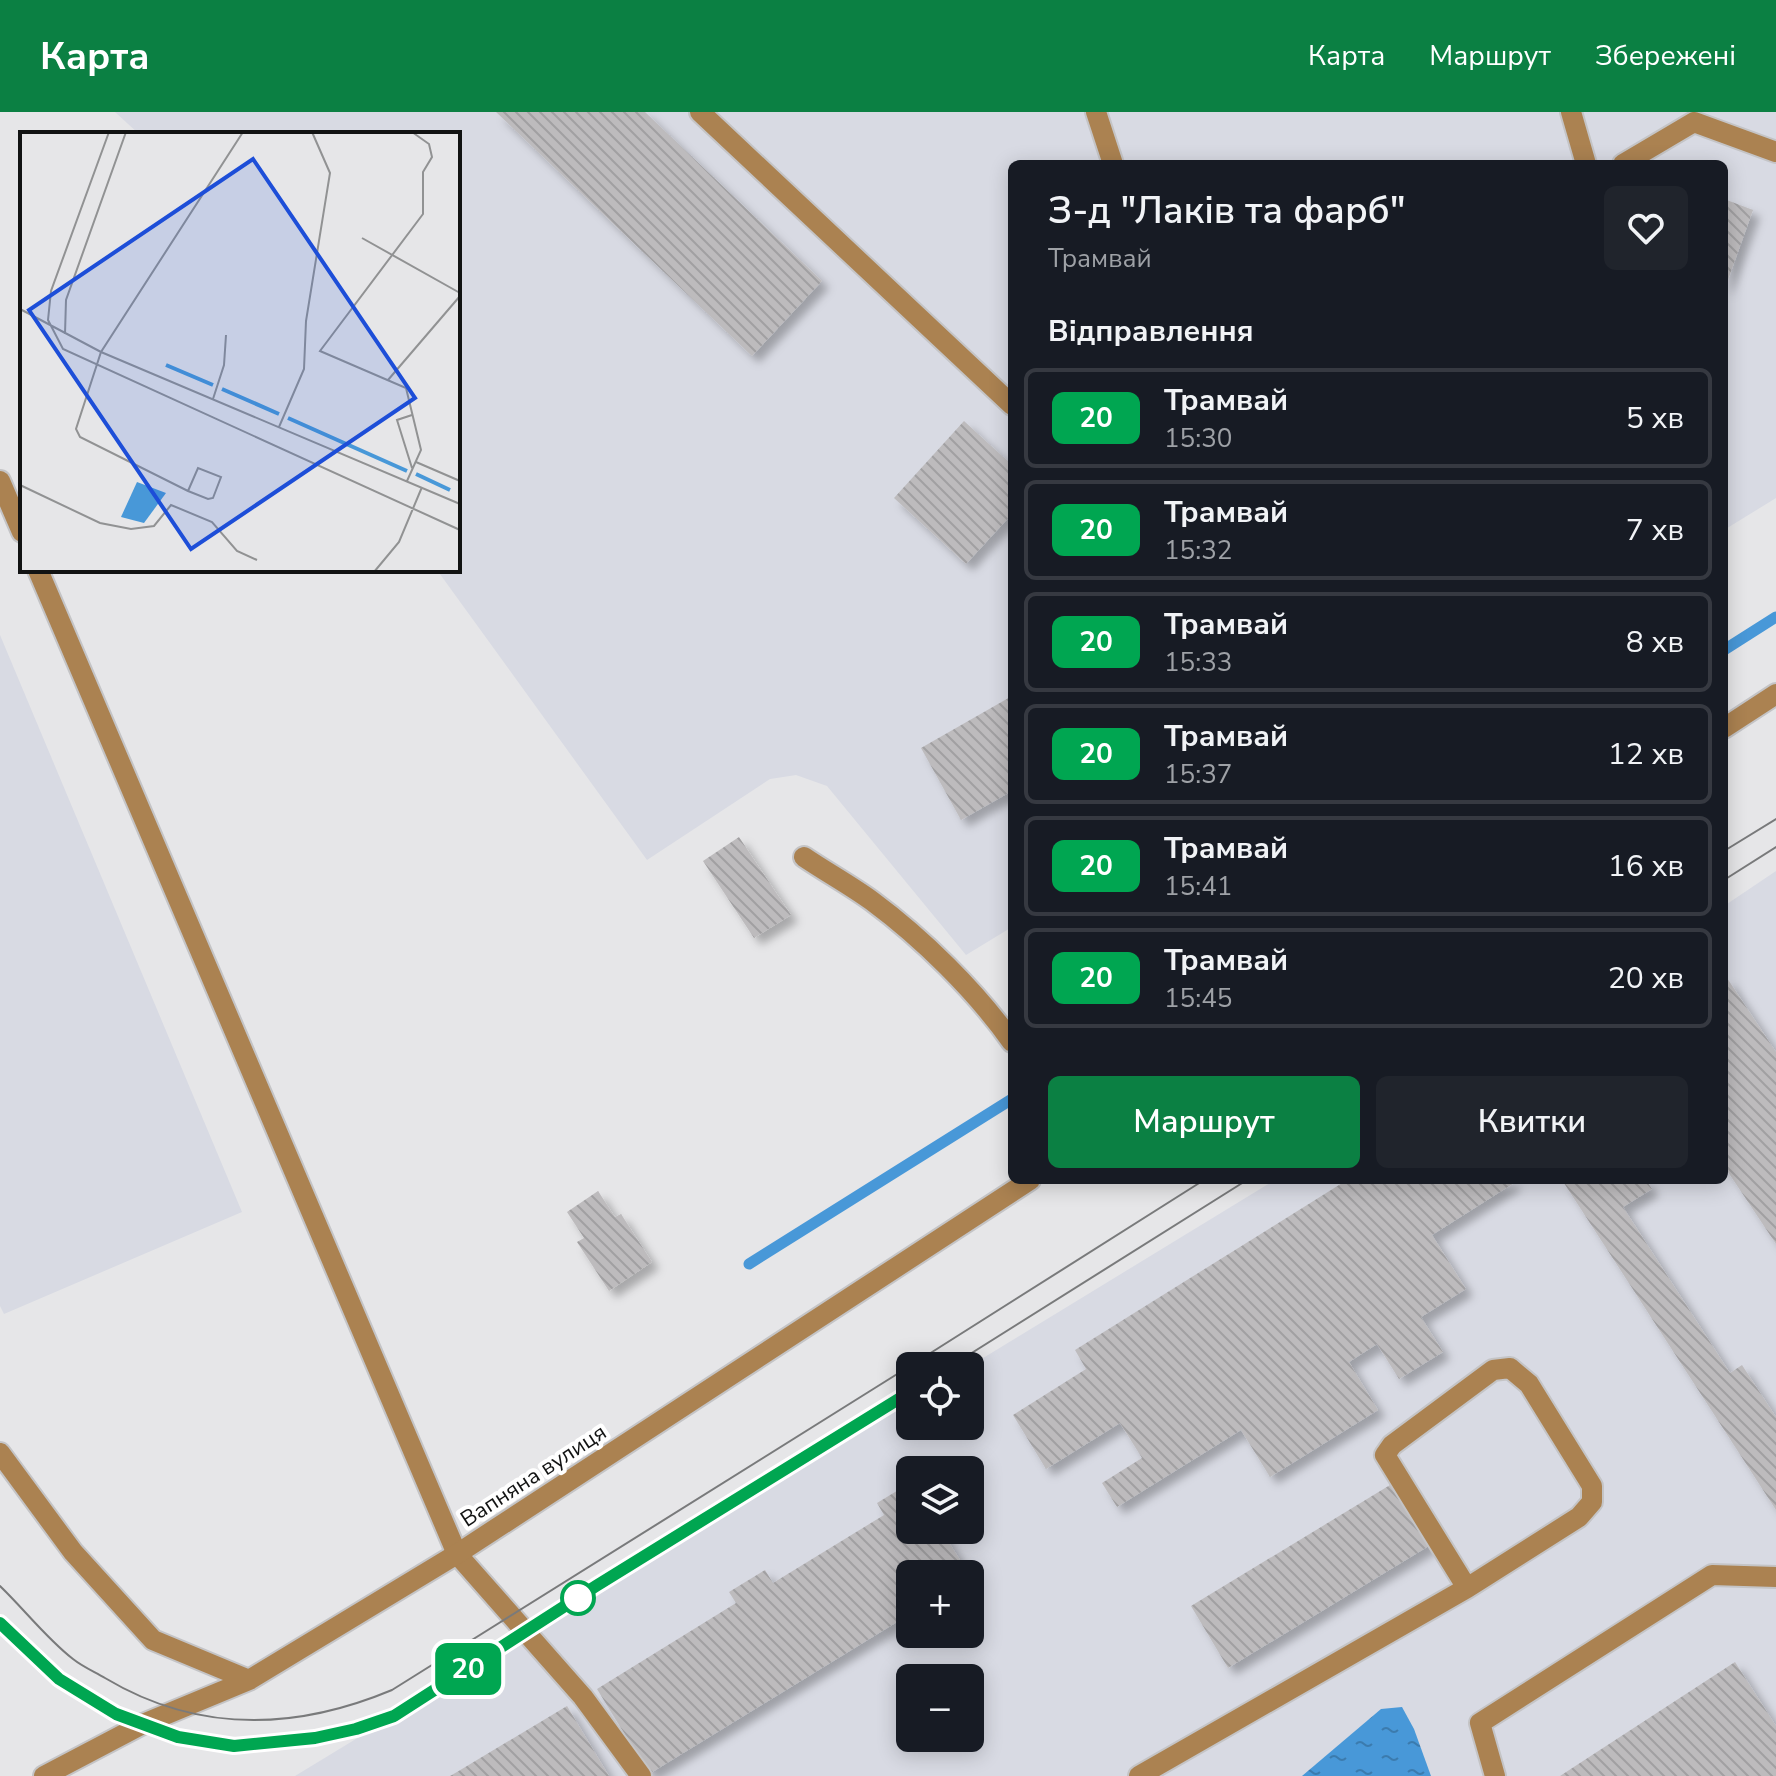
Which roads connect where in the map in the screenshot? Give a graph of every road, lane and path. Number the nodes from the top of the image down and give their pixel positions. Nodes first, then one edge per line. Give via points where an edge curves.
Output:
1 (700, 112) edge
2 (1096, 112) edge
3 (1571, 112) edge
4 (1776, 152) edge
5 (1112, 160) edge
6 (1585, 160) edge
7 (1630, 160) edge
8 (1008, 401) edge
9 (0, 481) edge
10 (20, 527) edge
11 (39, 572) edge
12 (1776, 694) edge
13 (1728, 725) edge
14 (804, 857) dead end
15 (1008, 1036) edge
16 (1024, 1184) edge
17 (0, 1453) edge
18 (457, 1554) junction
19 (1776, 1577) edge
20 (1467, 1588) junction
21 (249, 1680) junction
22 (44, 1776) edge
23 (641, 1776) edge
24 (1139, 1776) edge
25 (1495, 1776) edge

1 - 8 street
2 - 5 street
3 - 6 street
4 - 7 street via 1694,122
9 - 10 street
11 - 18 street
12 - 13 street
14 - 15 street via 873,902 950,969
16 - 18 street, Вапняна вулиця
17 - 21 street via 73,1552 153,1640
18 - 21 street, Вапняна вулиця
18 - 23 street via 583,1697
19 - 25 street via 1712,1575 1480,1723
20 - 20 street via 1385,1455 1493,1370 1510,1368 1529,1384 1585,1473 1592,1502 1579,1517
20 - 24 street
21 - 22 street, Вапняна вулиця via 143,1724

